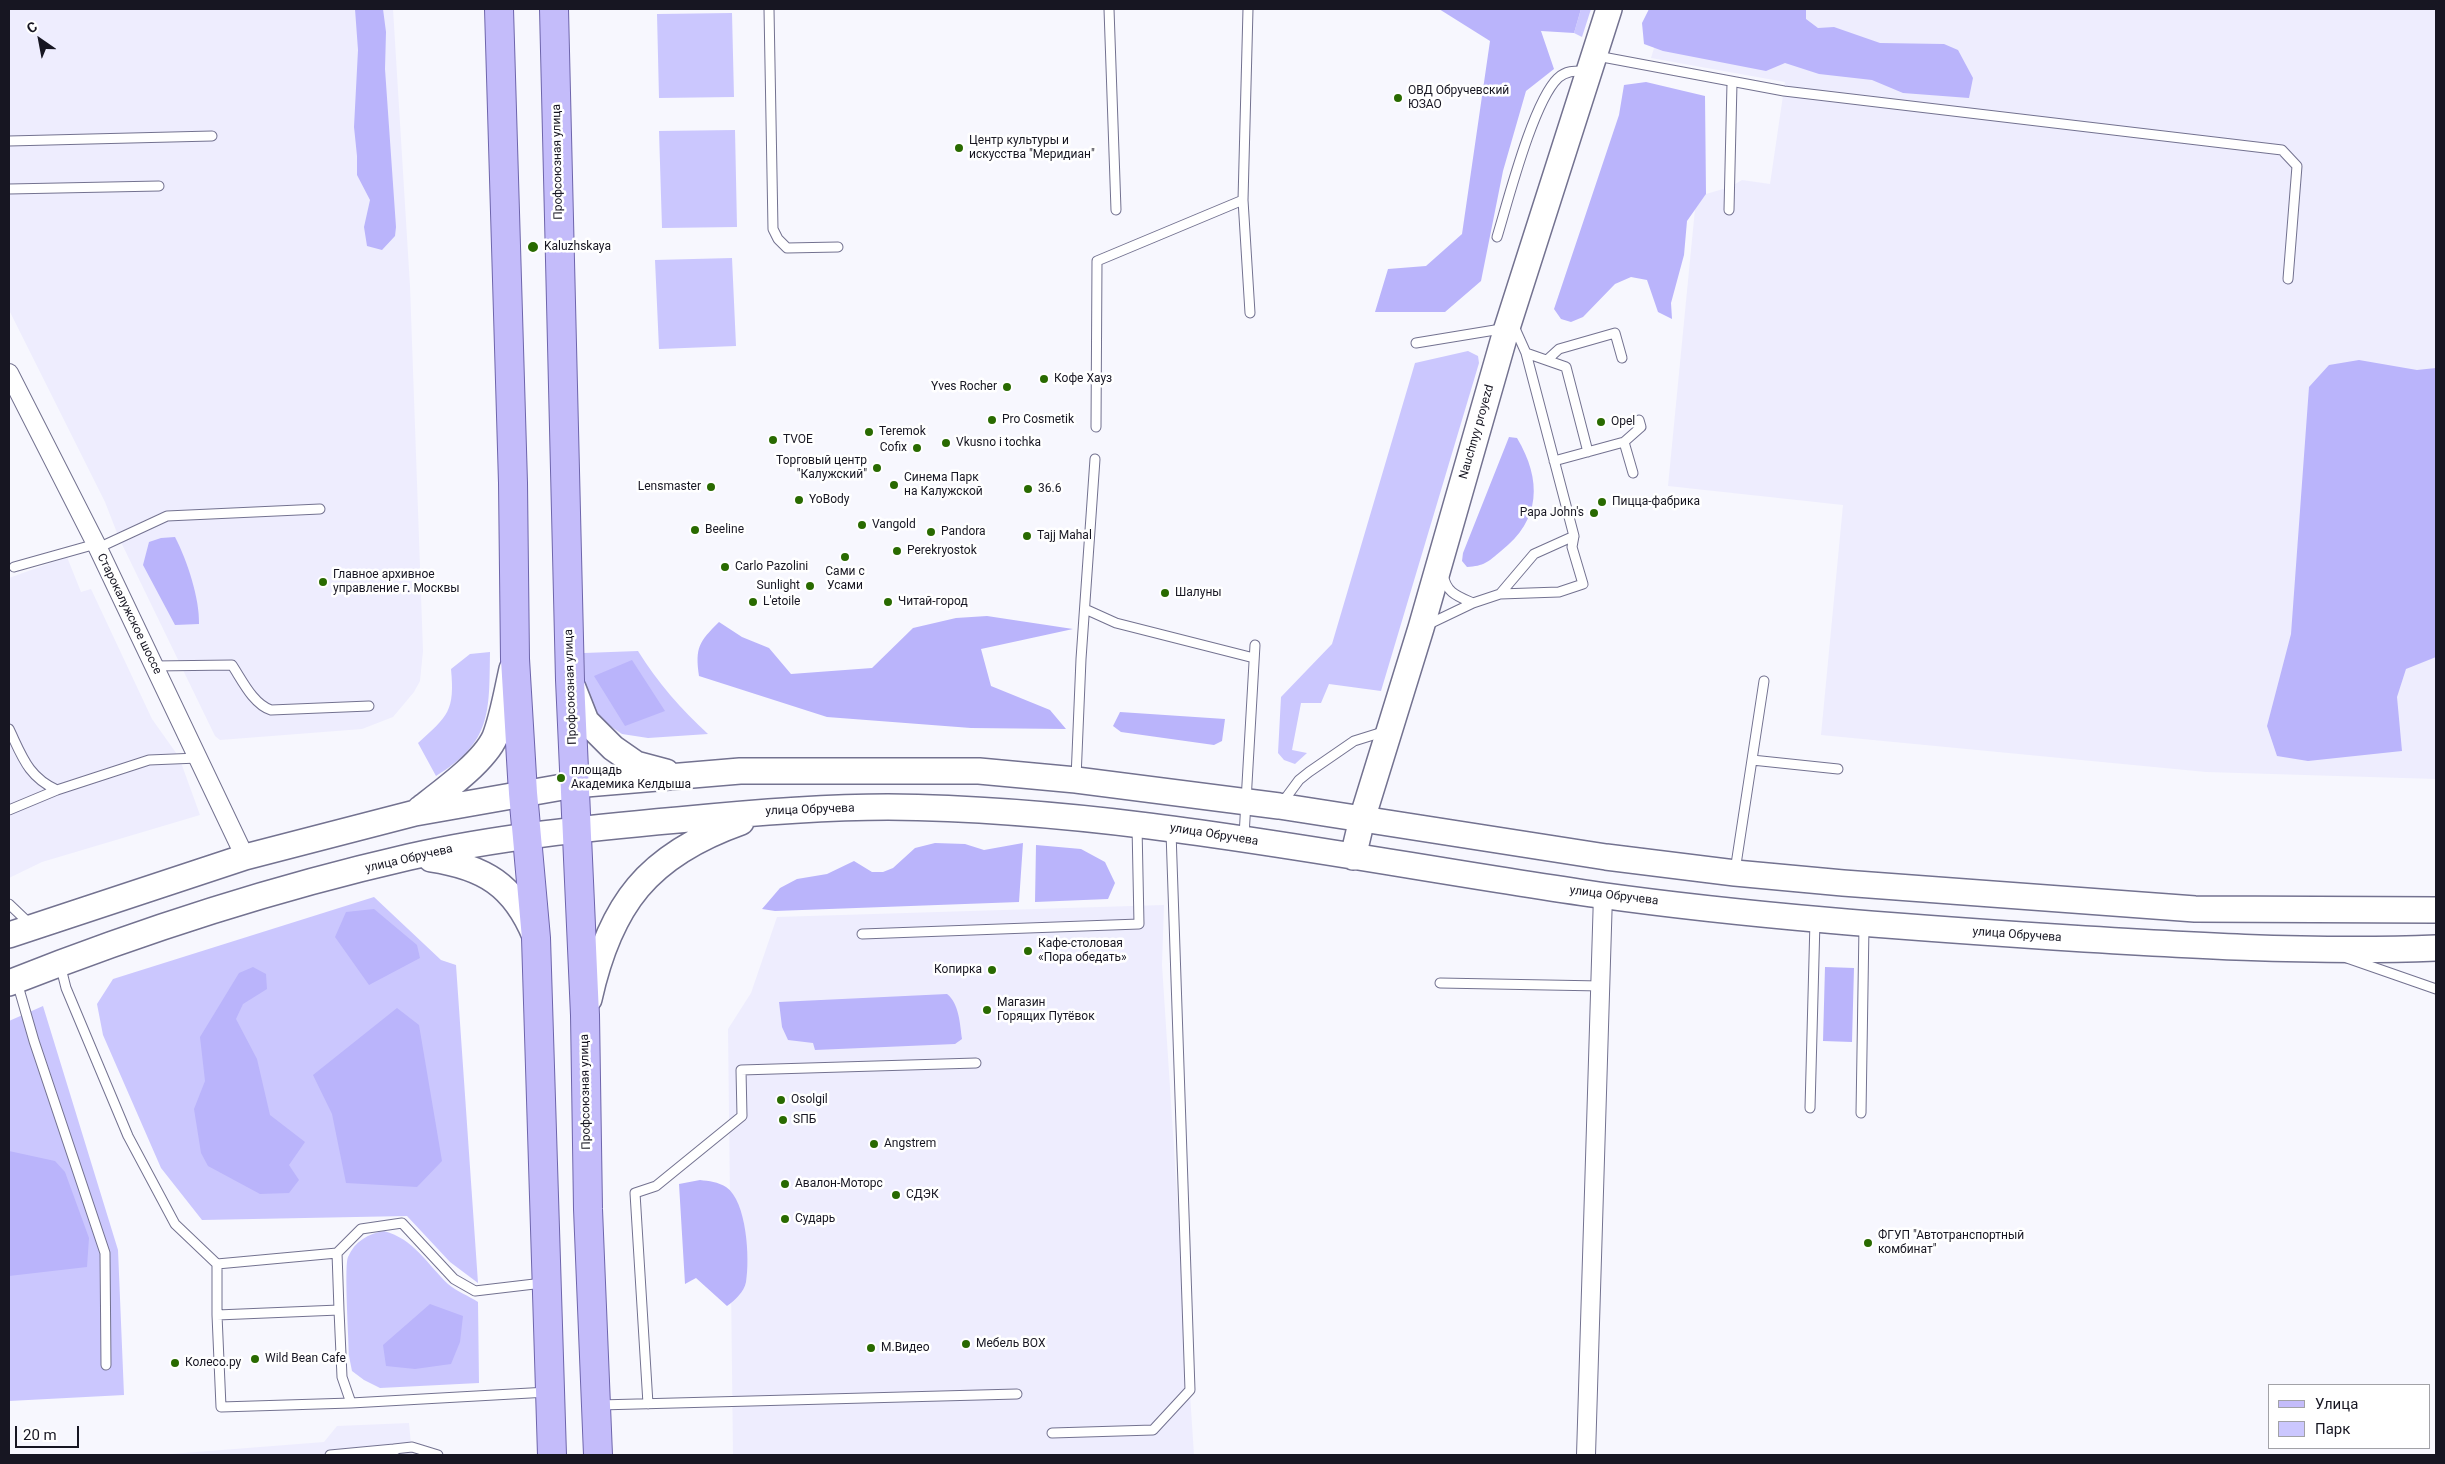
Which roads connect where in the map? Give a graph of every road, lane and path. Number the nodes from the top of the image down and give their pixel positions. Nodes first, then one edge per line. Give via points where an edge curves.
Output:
1 (499, 9) edge
2 (554, 9) edge
3 (769, 9) edge
4 (1109, 9) edge
5 (1248, 9) edge
6 (1609, 9) edge
7 (1592, 64) junction
8 (1732, 83) junction
9 (212, 136) dead end
10 (9, 141) edge
11 (160, 186) dead end
12 (9, 189) edge
13 (1243, 200) junction
14 (1116, 210) dead end
15 (1729, 210) dead end
16 (1497, 237) dead end
17 (838, 247) dead end
18 (2288, 279) dead end
19 (1250, 312) dead end
20 (1508, 324) junction
21 (1416, 343) dead end
22 (1526, 353) junction
23 (1622, 358) dead end
24 (1546, 360) junction
25 (10, 380) edge
26 (1639, 420) dead end
27 (1096, 427) dead end
28 (1624, 442) junction
29 (1588, 452) junction
30 (1095, 459) dead end
31 (1554, 461) junction
32 (1632, 473) dead end
33 (320, 509) dead end
34 (1574, 536) junction
35 (97, 546) junction
36 (1440, 559) junction
37 (14, 567) dead end
38 (1500, 594) junction
39 (1472, 603) junction
40 (1084, 609) junction
41 (1421, 628) junction
42 (1255, 644) dead end
43 (1254, 658) junction
44 (515, 659) junction
45 (154, 666) junction
46 (570, 680) junction
47 (1764, 681) dead end
48 (369, 706) dead end
49 (9, 729) edge
50 (1391, 729) junction
51 (198, 758) junction
52 (1752, 760) junction
53 (1838, 769) dead end
54 (675, 775) junction
55 (1076, 780) junction
56 (574, 785) junction
57 (57, 790) junction
58 (523, 793) junction
59 (1247, 801) junction
60 (1279, 806) junction
61 (9, 810) edge
62 (772, 810) junction
63 (415, 812) junction
64 (1362, 819) junction
65 (1137, 824) junction
66 (1171, 829) junction
67 (577, 830) junction
68 (527, 836) junction
69 (1243, 840) junction
70 (414, 856) junction
71 (245, 857) junction
72 (1353, 857) junction
73 (1735, 873) junction
74 (1603, 895) junction
75 (9, 904) edge
76 (2436, 910) edge
77 (1815, 920) junction
78 (1864, 924) junction
79 (32, 925) junction
80 (862, 934) dead end
81 (9, 935) edge
82 (536, 938) junction
83 (2436, 948) edge
84 (2326, 951) junction
85 (60, 964) junction
86 (13, 981) edge
87 (1440, 982) dead end
88 (1600, 986) junction
89 (2436, 989) edge
90 (585, 1015) junction
91 (976, 1063) dead end
92 (1810, 1108) dead end
93 (1861, 1113) dead end
94 (336, 1252) junction
95 (217, 1264) junction
96 (547, 1282) junction
97 (339, 1310) junction
98 (217, 1315) junction
99 (106, 1364) dead end
100 (550, 1391) junction
101 (1017, 1394) dead end
102 (351, 1403) junction
103 (648, 1404) junction
104 (596, 1405) junction
105 (1052, 1434) dead end
106 (394, 1452) edge
107 (330, 1455) edge
108 (438, 1455) edge
109 (552, 1455) edge
110 (598, 1455) edge
111 (1586, 1455) edge

1 - 44 main road
2 - 46 main road, Профсоюзная улица
3 - 17 lane via 773,229 787,248
4 - 14 lane
5 - 13 lane
6 - 7 main road, Nauchnyy proyezd
7 - 8 lane
7 - 16 lane via 1558,78 1548,94 1534,122
7 - 20 main road, Nauchnyy proyezd
8 - 15 lane
8 - 18 lane via 1784,92 2282,150 2297,166
9 - 10 lane
11 - 12 lane
13 - 19 lane
13 - 27 lane via 1096,262
20 - 21 lane via 1495,330
20 - 22 lane
20 - 36 main road, Nauchnyy proyezd
22 - 24 lane
22 - 31 lane
23 - 24 lane via 1615,333 1559,350
24 - 29 lane via 1566,367
25 - 35 street, Старокалужское шоссе
26 - 28 lane via 1641,426
28 - 29 lane
28 - 32 lane
29 - 31 lane
30 - 40 lane
31 - 34 lane
33 - 35 lane via 166,516
34 - 38 lane via 1534,554
34 - 38 lane via 1572,547 1583,584 1559,592
35 - 37 lane
35 - 45 street, Старокалужское шоссе
36 - 39 lane via 1444,582 1451,594
36 - 41 main road, Nauchnyy proyezd
38 - 39 lane
39 - 41 lane
40 - 43 lane via 1116,623
40 - 55 lane
41 - 50 main road, Nauchnyy proyezd
42 - 43 lane
43 - 59 lane
44 - 58 main road
44 - 63 main road via 494,738 454,783
45 - 48 lane via 232,665 257,700 271,710
45 - 51 street, Старокалужское шоссе
46 - 54 main road via 586,721 613,748 636,764
46 - 56 main road, Профсоюзная улица
47 - 52 lane
49 - 57 lane via 26,765 41,782
50 - 60 lane via 1354,741 1316,767 1299,780
50 - 64 main road, Nauchnyy proyezd
51 - 57 lane via 148,760
51 - 71 street, Старокалужское шоссе
52 - 53 lane
52 - 73 lane
54 - 55 main road via 881,770 979,772
54 - 56 main road
55 - 59 main road
56 - 58 main road
56 - 67 main road, Профсоюзная улица
57 - 61 lane
58 - 63 main road
58 - 68 main road
59 - 60 main road
59 - 69 lane
60 - 64 main road
62 - 65 main road, улица Обручева via 906,808 1020,812
62 - 67 main road, улица Обручева
62 - 90 main road via 686,846 656,869 634,892 611,928 597,965
63 - 71 main road
64 - 72 main road, Nauchnyy proyezd
64 - 73 main road via 1606,857
65 - 66 main road, улица Обручева
65 - 80 lane via 1139,924
66 - 69 main road, улица Обручева
66 - 105 lane via 1190,1390 1153,1430
67 - 68 main road, улица Обручева
67 - 90 main road, Профсоюзная улица
68 - 70 main road, улица Обручева
68 - 82 main road
69 - 72 main road, улица Обручева
70 - 82 main road via 461,864 487,876 507,891 525,912
70 - 85 main road, улица Обручева via 255,899
71 - 79 main road
72 - 74 main road, улица Обручева
73 - 76 main road via 2195,909
74 - 77 main road, улица Обручева
74 - 88 street
75 - 79 lane
77 - 78 main road, улица Обручева
77 - 92 lane
78 - 84 main road, улица Обручева via 2193,946
78 - 93 lane
79 - 81 main road
82 - 96 main road
83 - 84 main road, улица Обручева
84 - 89 lane
85 - 86 main road, улица Обручева
85 - 95 lane via 66,988 128,1136 175,1224
86 - 99 lane via 104,1253
87 - 88 lane
88 - 111 street
90 - 104 main road, Профсоюзная улица
91 - 103 lane via 741,1070 742,1116 656,1186 635,1193
94 - 95 lane
94 - 96 lane via 361,1229 402,1223 454,1278 475,1291
94 - 97 lane
95 - 98 lane
96 - 100 main road
97 - 98 lane
97 - 102 lane via 342,1377
98 - 102 lane via 221,1407
100 - 102 lane
100 - 109 main road
101 - 103 lane
103 - 104 lane
104 - 110 main road, Профсоюзная улица
106 - 107 lane
106 - 108 lane via 412,1447

